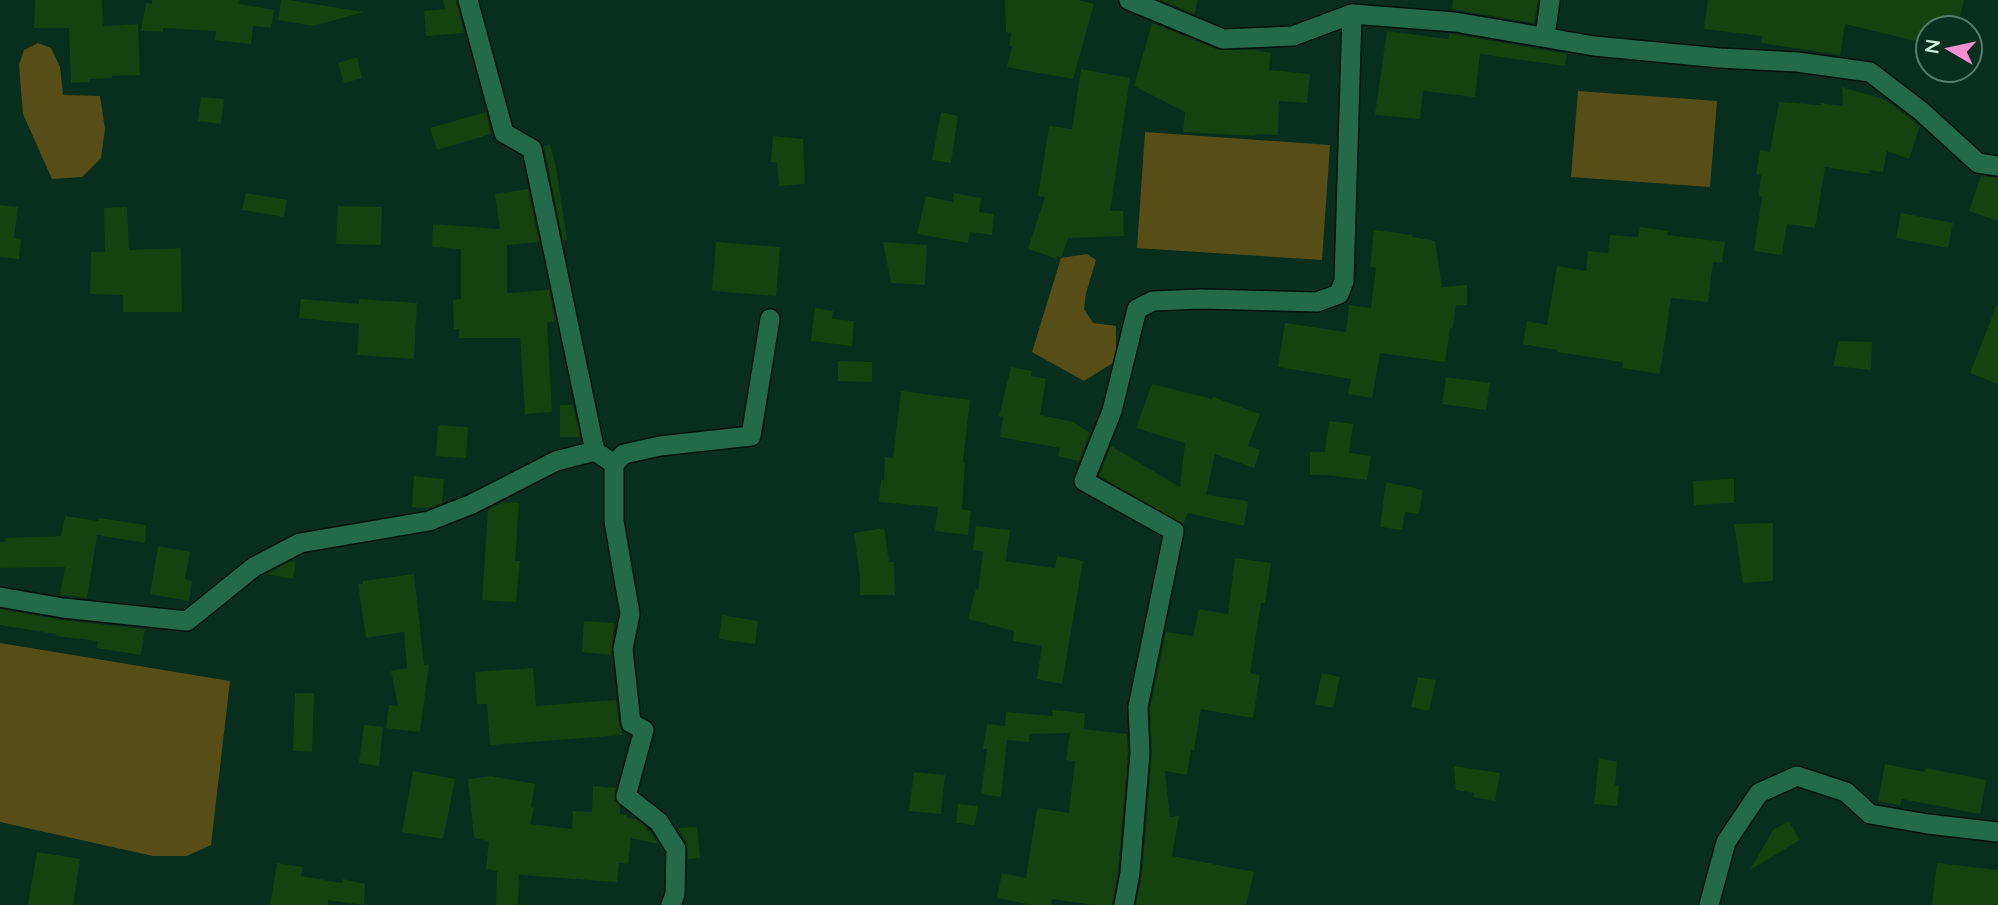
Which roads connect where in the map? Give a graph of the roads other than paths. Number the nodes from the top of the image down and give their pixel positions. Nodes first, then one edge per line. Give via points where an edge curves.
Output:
1 (468, 0) edge
2 (1129, 0) edge
3 (1550, 0) edge
4 (1352, 14) junction
5 (1545, 37) junction
6 (1998, 166) edge
7 (770, 319) dead end
8 (596, 451) junction
9 (614, 464) junction
10 (0, 597) edge
11 (1998, 832) edge
12 (671, 905) edge
13 (1124, 905) edge
14 (1709, 905) edge

1 - 8 street via 504,133 532,149
2 - 4 street via 1223,39 1293,36
3 - 5 street
4 - 5 street via 1455,22
4 - 13 street via 1345,281 1339,294 1317,302 1153,301 1137,309 1112,411 1084,481 1174,531 1138,707 1140,753
5 - 6 street via 1594,46 1870,72 1978,163
7 - 9 street via 751,436 660,446 624,454
8 - 9 street
8 - 10 street via 556,461 429,521 300,542 254,567 187,621
9 - 12 street via 614,521 630,614 623,649 631,723 644,730 626,796 659,822 676,849
11 - 14 street via 1871,814 1846,792 1797,776 1759,793 1726,842

